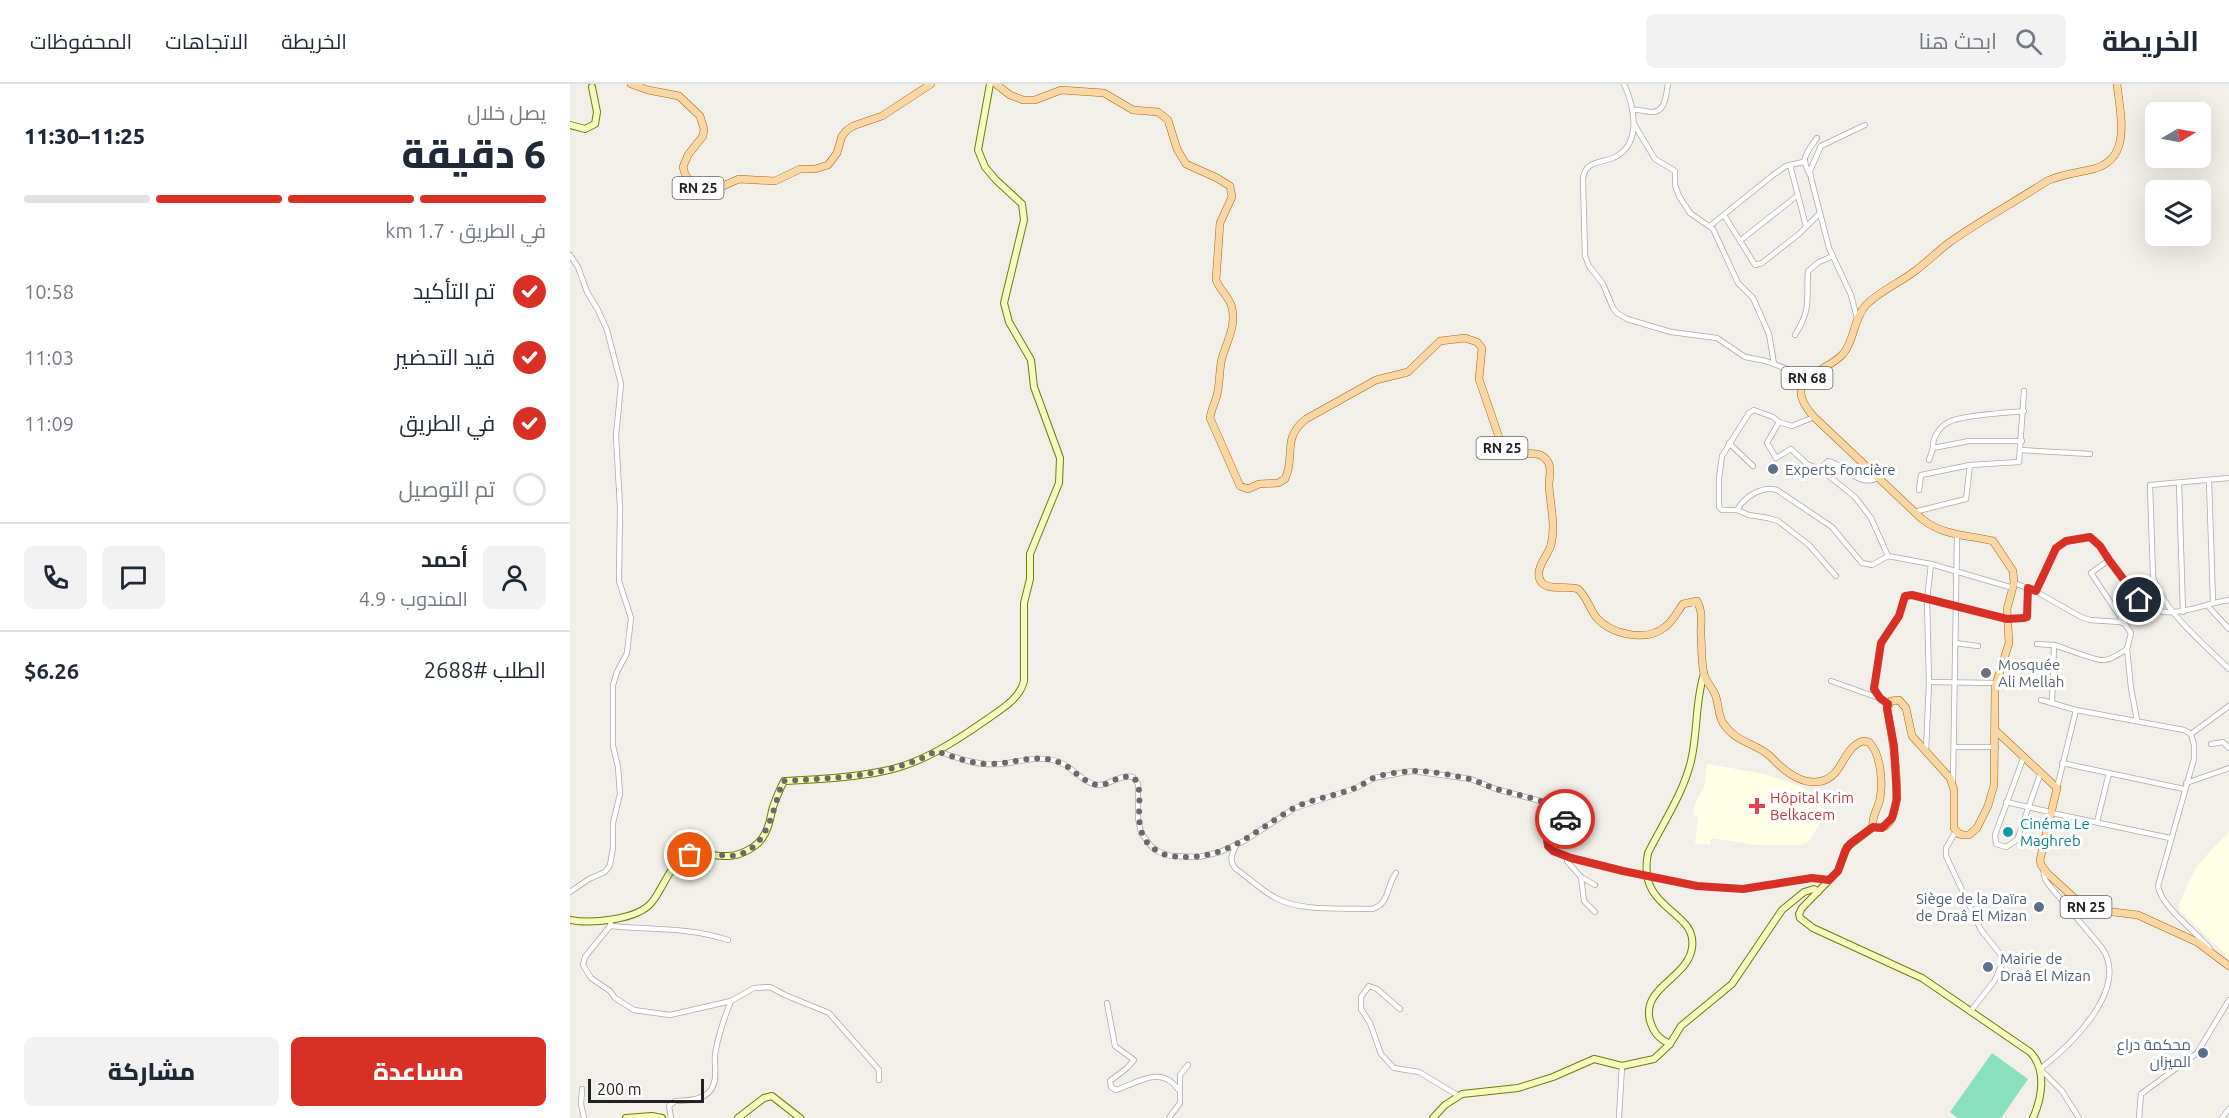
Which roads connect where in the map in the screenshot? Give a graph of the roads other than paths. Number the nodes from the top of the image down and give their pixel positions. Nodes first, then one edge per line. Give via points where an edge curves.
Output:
1 (631, 84) edge
2 (931, 84) edge
3 (990, 84) edge
4 (996, 84) edge
5 (1624, 84) edge
6 (1668, 84) edge
7 (2116, 84) edge
8 (591, 85) edge
9 (1632, 110) junction
10 (1634, 124) junction
11 (570, 125) edge
12 (1866, 125) dead end
13 (1817, 138) dead end
14 (1803, 162) junction
15 (1790, 165) junction
16 (1811, 178) junction
17 (1798, 195) junction
18 (1819, 214) junction
19 (1724, 215) junction
20 (1710, 225) junction
21 (1806, 226) junction
22 (1741, 240) junction
23 (570, 255) edge
24 (1833, 256) junction
25 (1857, 318) junction
26 (1795, 335) dead end
27 (1774, 364) junction
28 (1808, 377) junction
29 (2024, 391) dead end
30 (2024, 411) junction
31 (1814, 417) junction
32 (1779, 422) junction
33 (2022, 441) junction
34 (1729, 443) junction
35 (1933, 448) junction
36 (2021, 450) junction
37 (2090, 454) dead end
38 (1929, 460) dead end
39 (1970, 465) junction
40 (1753, 466) dead end
41 (1820, 469) junction
42 (1878, 478) junction
43 (2229, 478) edge
44 (2209, 480) junction
45 (2179, 483) junction
46 (1919, 490) dead end
47 (1737, 510) junction
48 (1914, 512) junction
49 (1957, 535) junction
50 (1888, 556) junction
51 (2109, 560) junction
52 (1931, 564) junction
53 (1955, 570) junction
54 (1836, 576) dead end
55 (2014, 586) junction
56 (2028, 588) junction
57 (2036, 591) junction
58 (1927, 600) junction
59 (2229, 600) edge
60 (2213, 602) junction
61 (2207, 605) junction
62 (1954, 606) junction
63 (2183, 612) junction
64 (2176, 614) junction
65 (2007, 619) junction
66 (2128, 626) junction
67 (2229, 629) edge
68 (1955, 643) junction
69 (2037, 644) dead end
70 (2054, 645) junction
71 (1978, 646) dead end
72 (2127, 649) junction
73 (2229, 669) edge
74 (1704, 674) junction
75 (1831, 681) dead end
76 (1929, 682) junction
77 (1954, 682) junction
78 (1996, 682) junction
79 (1880, 698) junction
80 (2041, 700) dead end
81 (2052, 703) junction
82 (1888, 704) junction
83 (2229, 706) edge
84 (2076, 710) junction
85 (2137, 720) junction
86 (1995, 730) junction
87 (2192, 734) junction
88 (2211, 744) dead end
89 (1954, 747) junction
90 (1996, 747) junction
91 (2229, 748) edge
92 (936, 751) junction
93 (1926, 751) junction
94 (2024, 756) junction
95 (2062, 763) junction
96 (2229, 768) edge
97 (2041, 772) junction
98 (2109, 773) junction
99 (2186, 783) junction
100 (1953, 784) junction
101 (2057, 788) junction
102 (2184, 789) junction
103 (2006, 802) junction
104 (2027, 807) junction
105 (2051, 813) junction
106 (2097, 822) junction
107 (1873, 827) junction
108 (1956, 831) junction
109 (2170, 838) junction
110 (1237, 844) junction
111 (1571, 858) junction
112 (2043, 869) junction
113 (1396, 873) dead end
114 (1647, 876) junction
115 (1581, 878) junction
116 (1829, 880) junction
117 (1595, 885) dead end
118 (570, 892) edge
119 (1818, 892) junction
120 (1595, 912) dead end
121 (570, 920) edge
122 (611, 923) junction
123 (728, 940) dead end
124 (2216, 955) junction
125 (2229, 966) edge
126 (2229, 970) edge
127 (2229, 1000) edge
128 (731, 1001) junction
129 (1107, 1003) dead end
130 (1400, 1009) dead end
131 (1970, 1012) junction
132 (1670, 1044) junction
133 (1188, 1065) dead end
134 (1622, 1066) junction
135 (2040, 1068) junction
136 (879, 1080) dead end
137 (582, 1089) dead end
138 (1178, 1089) junction
139 (1459, 1096) junction
140 (2229, 1110) edge
141 (584, 1118) edge
142 (626, 1118) edge
143 (662, 1118) edge
144 (671, 1118) edge
145 (738, 1118) edge
146 (800, 1118) edge
147 (1169, 1118) edge
148 (1433, 1118) edge
149 (1619, 1118) edge
150 (2033, 1118) edge
151 (2079, 1118) edge
152 (2139, 1118) edge
153 (2222, 1118) edge

1 - 2 main road, RN 25 via 679,96 700,116 703,136 683,167 688,180 709,192 739,179 775,182 800,169 828,165 847,130 882,116
3 - 92 street via 978,150 985,167 1022,204 1024,220 1005,303 1009,322 1031,360 1034,387 1060,458 1059,483 1030,554 1030,579 1024,603 1023,688 1000,710
4 - 74 main road, RN 25 via 1023,100 1035,100 1061,90 1104,93 1132,110 1158,112 1168,120 1186,164 1230,186 1232,197 1220,223 1215,280 1232,307 1233,320 1210,418 1240,486 1248,489 1285,479 1292,438 1306,419 1376,380 1408,372 1440,341 1465,338 1477,342 1482,348 1479,379 1503,449 1514,455 1538,454 1550,466 1552,534 1539,571 1542,583 1578,589 1601,621 1633,635 1659,631 1683,604 1697,601 1702,615
5 - 9 street
6 - 9 street via 1664,104 1657,111
7 - 25 main road, RN 68 via 2122,136 2112,159 2101,167 2047,181 1951,242 1872,300
8 - 11 street via 597,112 595,124 585,129
9 - 10 street
10 - 20 street via 1655,159 1675,171 1675,185 1690,213
10 - 27 street via 1623,151 1587,166 1583,172 1585,256 1613,308 1627,319 1671,332 1717,338 1745,357
12 - 16 street via 1821,146 1810,171
13 - 14 street
14 - 15 street
14 - 16 street
15 - 17 street
15 - 19 street
16 - 18 street
17 - 21 street
17 - 22 street
18 - 21 street
18 - 24 street
19 - 20 street
19 - 22 street
20 - 27 street via 1738,283 1756,303 1769,334
21 - 22 street via 1755,265
23 - 118 street via 607,330 621,384 616,436 619,581 630,618 627,653 613,685 613,746 620,794 610,865 605,873
24 - 25 street
24 - 26 street via 1808,271 1805,320
25 - 28 main road, RN 68 via 1841,355
27 - 28 street
28 - 31 main road, RN 68 via 1802,395
29 - 30 street
30 - 33 street
30 - 35 street via 1948,422 1935,437
31 - 32 street via 1792,426
31 - 42 main road, RN 68
32 - 34 street via 1754,410
32 - 41 street via 1767,443 1776,458 1791,449 1807,464
33 - 35 street via 1970,441
33 - 36 street
34 - 40 street
34 - 47 street via 1722,456 1718,502 1722,510
35 - 38 street
36 - 37 street
36 - 39 street via 2019,462
39 - 46 street via 1921,475
39 - 48 street via 1966,499
41 - 42 street via 1828,461 1860,480
41 - 50 street via 1855,497 1871,518
42 - 48 main road, RN 68
43 - 44 street
44 - 45 street
44 - 60 street
45 - 63 street
45 - 64 street via 2150,485 2153,577 2159,593
47 - 50 street via 1758,491 1777,490 1832,527 1862,563 1872,565
47 - 54 street via 1778,521 1809,545
48 - 49 main road, RN 68 via 1934,527
49 - 53 street
49 - 55 main road, RN 68 via 1993,541 2013,572
50 - 52 street
51 - 57 street via 2090,537 2066,541 2056,548
51 - 64 street via 2139,600 2153,609
51 - 66 street via 2091,573
52 - 53 street
52 - 58 street
53 - 55 street
53 - 62 street
55 - 56 street
55 - 65 main road
56 - 57 street
56 - 65 street via 2027,617
57 - 66 street via 2081,617
58 - 62 street
58 - 76 street
58 - 79 street via 1905,596 1899,616 1882,639 1874,689
59 - 60 street
60 - 61 street
61 - 63 street
61 - 67 street
62 - 65 street
62 - 68 street
63 - 64 street
64 - 73 street
65 - 78 main road via 2009,643
66 - 72 street via 2131,633
68 - 71 street
68 - 77 street
69 - 70 street
70 - 72 street via 2102,661
70 - 81 street
72 - 85 street
74 - 107 main road, RN 25 via 1728,730 1761,750 1784,771 1808,781 1831,777 1851,748 1869,742 1876,752 1880,773 1880,798
74 - 114 street via 1690,764 1648,854
75 - 79 street
76 - 77 street
76 - 93 street
77 - 78 street
77 - 89 street
78 - 86 main road
79 - 82 street
80 - 81 street
81 - 84 street
82 - 93 main road via 1895,700 1903,704 1912,736
82 - 107 main road via 1897,806 1887,824
83 - 87 street
84 - 85 street
84 - 95 street
85 - 87 street
86 - 90 main road
86 - 94 main road
87 - 99 street via 2194,759
88 - 91 street via 2223,742
89 - 90 street
89 - 100 street
90 - 108 main road via 1994,785 1981,822 1969,835
92 - 110 street via 987,764 1025,759 1059,762 1086,782 1102,785 1120,777 1133,777 1138,784 1142,833 1159,852 1199,857
92 - 122 street via 886,771 783,781 771,822 752,848 727,856 707,852 690,855 679,861 647,908
93 - 100 main road
94 - 97 main road
94 - 103 street
95 - 98 street
95 - 101 street
96 - 99 street
97 - 101 main road
97 - 104 street
98 - 102 street
98 - 106 street
99 - 102 street
100 - 108 main road
101 - 105 main road
102 - 109 street
103 - 104 street
103 - 104 street via 1995,835 1996,844 2006,847 2017,840
104 - 105 street
105 - 106 street
105 - 112 main road via 2040,860
106 - 109 street
107 - 116 street via 1847,847 1838,871
108 - 131 street via 1946,848 1947,856 1981,930 2003,962 1995,980
109 - 124 street via 2159,895
110 - 111 street via 1295,808 1374,778 1412,771 1470,779 1566,811 1566,819 1550,826 1546,840 1553,851
110 - 113 street via 1231,857 1236,869 1287,903 1332,908 1380,907
111 - 114 street
111 - 115 street via 1567,861
112 - 124 main road, RN 25 via 2081,904 2138,915 2198,942
112 - 135 street via 2049,885 2109,957 2111,968 2110,982 2094,1016 2059,1055
114 - 116 street via 1697,886 1743,889 1812,878
114 - 132 street via 1653,894 1683,920 1692,938 1689,960 1653,996 1650,1006 1653,1029 1658,1038
115 - 117 street
115 - 120 street via 1584,901
116 - 119 street
119 - 131 street via 1800,911 1803,922 1922,978
119 - 132 street via 1804,892 1782,910 1732,984 1681,1026
121 - 122 street
122 - 123 street via 689,930
122 - 128 street via 582,962 591,978 615,998 634,1010 670,1015
124 - 125 main road, RN 25
124 - 126 main road
127 - 152 street via 2197,1053 2141,1094
128 - 136 street via 754,988 770,987 830,1013 879,1070
128 - 144 street via 716,1054 712,1089 692,1101 675,1101 669,1106
129 - 138 street via 1114,1046 1134,1060 1110,1081 1111,1087 1116,1090 1160,1075 1171,1079
130 - 139 street via 1369,986 1362,997 1361,1009 1381,1054 1394,1068 1419,1072
131 - 135 street via 2030,1052
132 - 134 street via 1654,1059
133 - 138 street via 1180,1075
134 - 139 street via 1594,1059 1518,1088
134 - 149 street
135 - 150 street via 2040,1101
135 - 151 street via 2062,1091
137 - 141 street
138 - 147 street via 1180,1103
139 - 148 street
140 - 153 street
142 - 143 street
145 - 146 street via 772,1096

